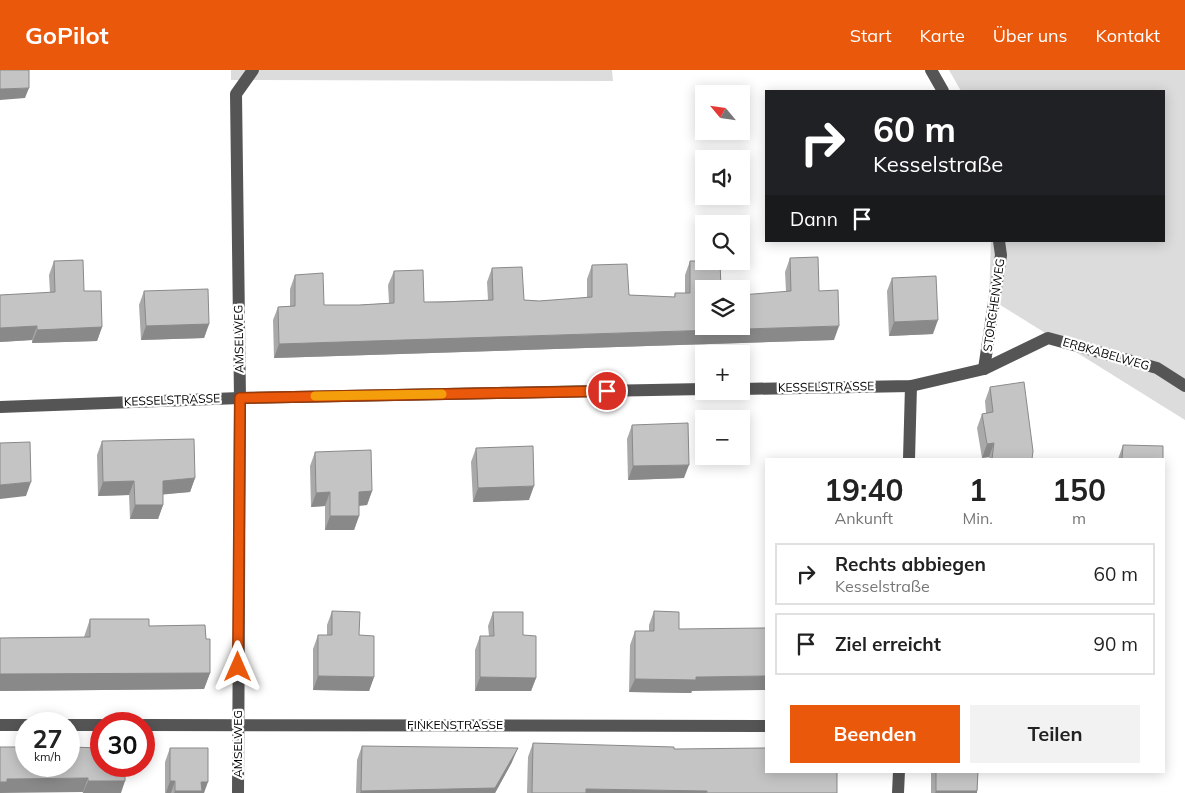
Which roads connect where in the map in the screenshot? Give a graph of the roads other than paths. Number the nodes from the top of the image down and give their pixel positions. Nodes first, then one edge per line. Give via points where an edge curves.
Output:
1 (253, 70) edge
2 (931, 70) edge
3 (942, 90) edge
4 (999, 242) edge
5 (984, 370) junction
6 (911, 386) junction
7 (1185, 386) edge
8 (750, 389) edge
9 (695, 390) edge
10 (240, 398) junction
11 (0, 407) edge
12 (909, 458) edge
13 (15, 725) edge
14 (155, 725) edge
15 (237, 725) junction
16 (0, 726) edge
17 (765, 726) edge
18 (899, 773) edge
19 (238, 793) edge
20 (898, 793) edge

1 - 10 street, AMSELWEG via 236,94
2 - 3 street
4 - 5 street, STORCHENWEG via 1002,255
5 - 6 street, ERBKABELWEG
5 - 7 street, ERBKABELWEG via 1048,338 1157,368
6 - 8 street, KESSELSTRASSE
6 - 12 street
9 - 10 street, KESSELSTRASSE
10 - 11 street, KESSELSTRASSE
10 - 15 street, AMSELWEG
13 - 16 street
14 - 15 street, FINKENSTRASSE
15 - 17 street, FINKENSTRASSE
15 - 19 street, AMSELWEG
18 - 20 street

